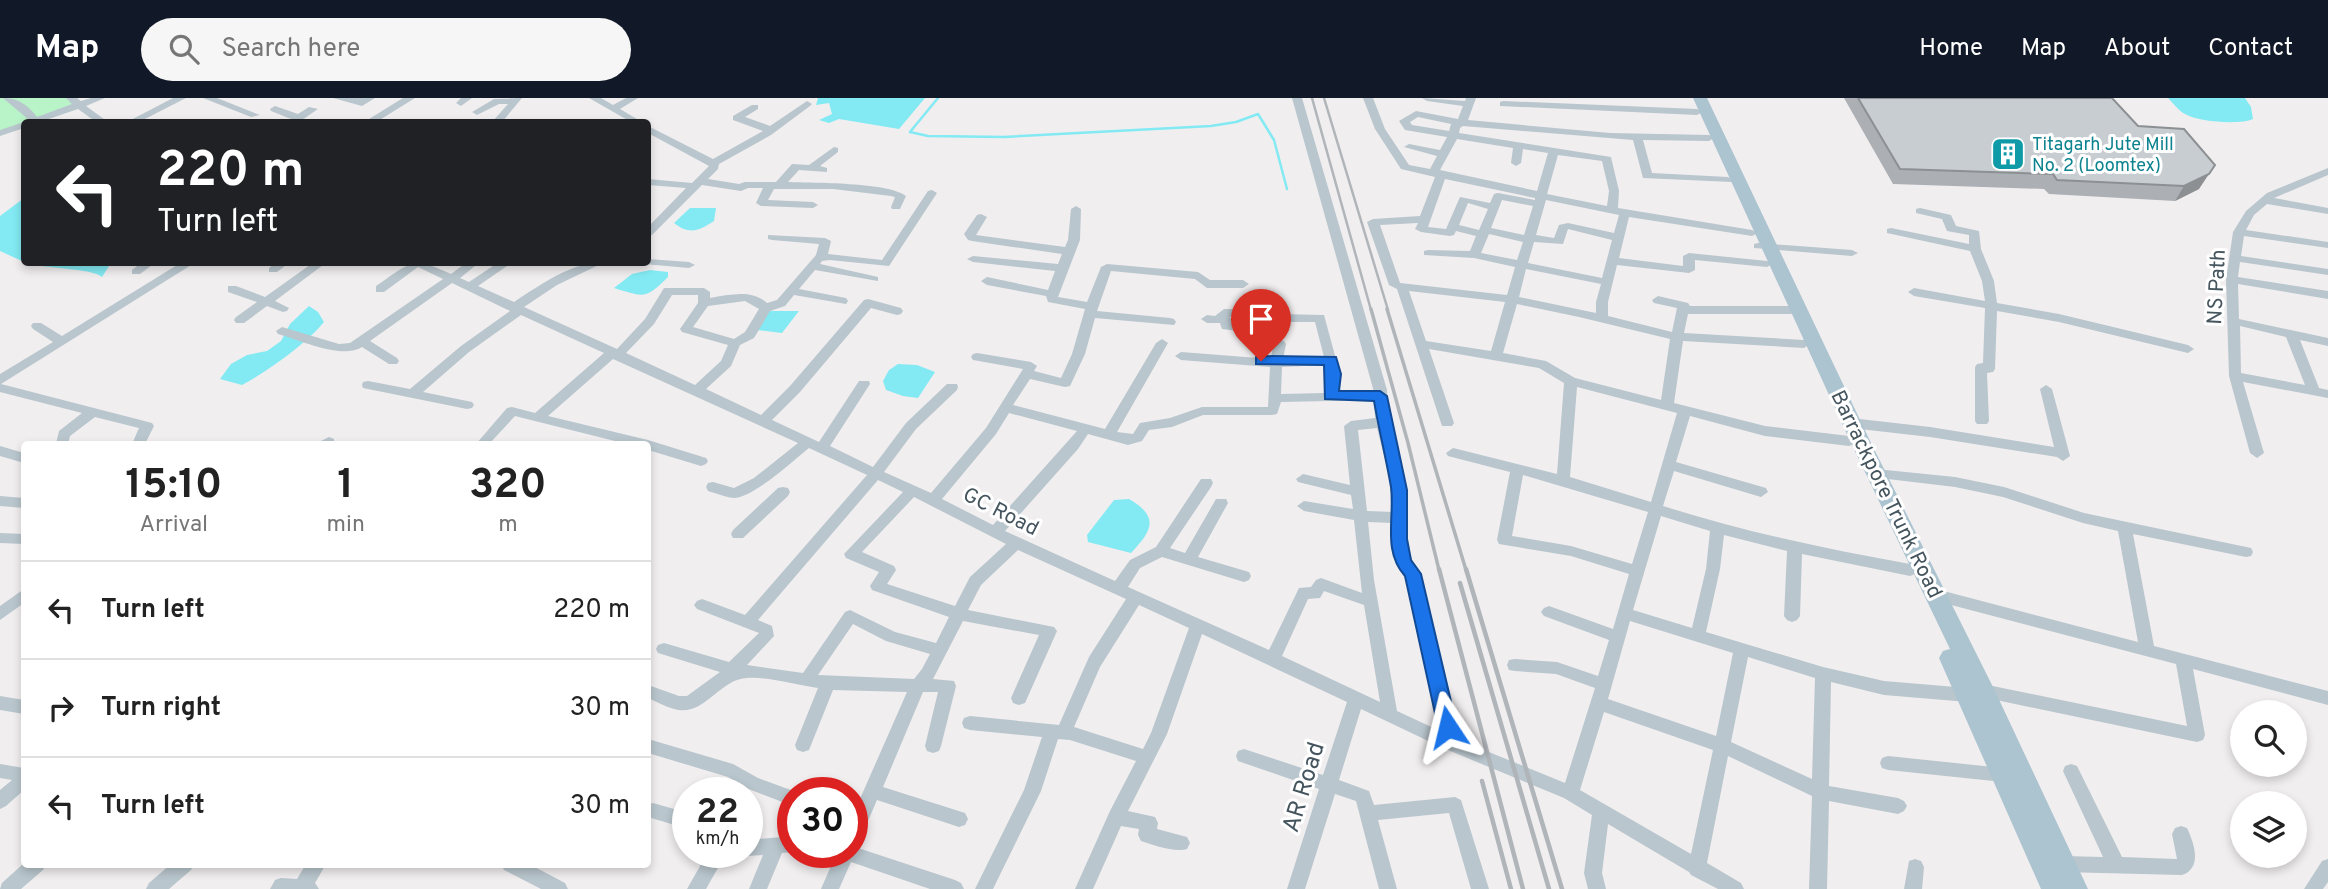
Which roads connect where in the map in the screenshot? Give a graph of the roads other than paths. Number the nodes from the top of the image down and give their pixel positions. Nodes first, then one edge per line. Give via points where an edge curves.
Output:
1 (8, 98) edge
2 (71, 98) edge
3 (100, 98) edge
4 (181, 98) edge
5 (208, 98) edge
6 (338, 98) edge
7 (370, 98) edge
8 (410, 98) edge
9 (594, 98) edge
10 (633, 98) edge
11 (1297, 98) edge
12 (1368, 98) edge
13 (1427, 98) edge
14 (517, 100) edge
15 (1470, 101) edge
16 (1696, 103) edge
17 (807, 104) dead end
18 (1503, 104) dead end
19 (80, 107) junction
20 (755, 107) dead end
21 (275, 109) dead end
22 (313, 109) dead end
23 (612, 109) junction
24 (477, 112) dead end
25 (255, 115) dead end
26 (30, 119) edge
27 (43, 119) edge
28 (98, 119) edge
29 (138, 119) edge
30 (294, 119) edge
31 (298, 119) edge
32 (374, 119) dead end
33 (500, 119) edge
34 (630, 119) edge
35 (1462, 123) junction
36 (21, 126) edge
37 (770, 130) junction
38 (651, 132) edge
39 (0, 133) edge
40 (1595, 135) junction
41 (1453, 136) junction
42 (1637, 137) junction
43 (1709, 138) junction
44 (1519, 145) junction
45 (1409, 147) dead end
46 (834, 150) dead end
47 (1554, 151) junction
48 (1443, 153) junction
49 (1597, 157) junction
50 (713, 163) junction
51 (1516, 163) dead end
52 (2328, 171) edge
53 (1438, 172) junction
54 (1727, 180) junction
55 (651, 183) edge
56 (697, 184) junction
57 (774, 187) junction
58 (932, 193) dead end
59 (1541, 199) junction
60 (2265, 200) junction
61 (813, 205) dead end
62 (896, 207) dead end
63 (1494, 207) junction
64 (1076, 209) dead end
65 (1612, 209) junction
66 (1920, 211) dead end
67 (2328, 211) edge
68 (1625, 213) junction
69 (981, 217) dead end
70 (1423, 219) junction
71 (652, 223) edge
72 (1453, 227) junction
73 (1891, 231) dead end
74 (1484, 232) junction
75 (2239, 232) junction
76 (772, 237) dead end
77 (1619, 238) junction
78 (1530, 239) junction
79 (2328, 245) edge
80 (1761, 248) junction
81 (1975, 249) junction
82 (1069, 251) junction
83 (1428, 253) dead end
84 (1852, 253) dead end
85 (1474, 255) junction
86 (2234, 257) junction
87 (973, 259) dead end
88 (1612, 261) junction
89 (651, 262) edge
90 (816, 262) junction
91 (689, 265) dead end
92 (1522, 265) junction
93 (145, 266) edge
94 (185, 266) edge
95 (279, 266) edge
96 (316, 266) edge
97 (412, 266) edge
98 (422, 266) edge
99 (469, 266) edge
100 (502, 266) edge
101 (591, 266) edge
102 (1063, 268) junction
103 (273, 270) dead end
104 (136, 272) dead end
105 (2328, 272) edge
106 (450, 279) junction
107 (874, 279) dead end
108 (2232, 279) junction
109 (987, 281) dead end
110 (1607, 282) junction
111 (1243, 284) dead end
112 (1402, 287) junction
113 (469, 288) junction
114 (232, 289) dead end
115 (380, 289) dead end
116 (791, 290) junction
117 (1914, 292) dead end
118 (1052, 293) junction
119 (2328, 295) edge
120 (1513, 300) junction
121 (1658, 300) dead end
122 (842, 301) dead end
123 (267, 302) junction
124 (704, 303) junction
125 (1991, 305) junction
126 (283, 308) dead end
127 (516, 309) junction
128 (765, 309) junction
129 (1091, 310) junction
130 (1683, 310) junction
131 (1794, 310) junction
132 (897, 311) dead end
133 (1602, 318) junction
134 (240, 320) dead end
135 (2232, 321) junction
136 (1170, 322) dead end
137 (37, 326) dead end
138 (282, 331) dead end
139 (2291, 333) junction
140 (1677, 337) junction
141 (61, 341) junction
142 (363, 342) junction
143 (2328, 342) edge
144 (735, 343) junction
145 (1162, 343) dead end
146 (1422, 344) junction
147 (1804, 344) junction
148 (2188, 349) dead end
149 (614, 355) junction
150 (1181, 356) dead end
151 (1496, 356) junction
152 (976, 357) dead end
153 (393, 360) dead end
154 (1331, 361) junction
155 (1276, 363) junction
156 (1027, 374) junction
157 (2235, 376) junction
158 (0, 380) edge
159 (1571, 381) junction
160 (864, 384) dead end
161 (368, 385) dead end
162 (952, 387) dead end
163 (0, 388) edge
164 (2046, 389) dead end
165 (696, 391) junction
166 (414, 393) junction
167 (2321, 393) edge
168 (1331, 396) junction
169 (1380, 396) junction
170 (1274, 398) junction
171 (467, 405) dead end
172 (1667, 405) junction
173 (1007, 408) junction
174 (1685, 409) junction
175 (92, 412) junction
176 (537, 418) junction
177 (763, 421) junction
178 (1982, 421) dead end
179 (1384, 422) junction
180 (1447, 423) dead end
181 (1085, 429) junction
182 (1850, 432) junction
183 (1108, 436) junction
184 (63, 441) edge
185 (140, 441) edge
186 (485, 441) edge
187 (630, 441) edge
188 (815, 445) junction
189 (651, 446) edge
190 (0, 451) edge
191 (1453, 453) dead end
192 (2257, 453) dead end
193 (21, 457) edge
194 (701, 461) dead end
195 (1668, 464) junction
196 (1517, 469) junction
197 (876, 473) junction
198 (1876, 474) junction
199 (1303, 479) dead end
200 (1563, 480) junction
201 (759, 481) junction
202 (1206, 483) dead end
203 (713, 487) dead end
204 (913, 491) junction
205 (1358, 492) junction
206 (1761, 492) dead end
207 (933, 500) junction
208 (0, 501) edge
209 (21, 503) edge
210 (1221, 503) dead end
211 (1304, 506) dead end
212 (1656, 510) junction
213 (1360, 516) junction
214 (1400, 518) junction
215 (2124, 526) junction
216 (1717, 528) junction
217 (995, 533) junction
218 (738, 534) dead end
219 (0, 538) edge
220 (21, 539) edge
221 (1016, 543) junction
222 (1795, 546) junction
223 (1161, 551) junction
224 (2246, 552) dead end
225 (1189, 559) junction
226 (1910, 570) junction
227 (1637, 571) junction
228 (1244, 576) dead end
229 (1118, 589) junction
230 (1936, 595) junction
231 (21, 597) edge
232 (1136, 597) junction
233 (1371, 602) junction
234 (702, 605) dead end
235 (2, 609) edge
236 (1549, 612) dead end
237 (1624, 613) junction
238 (959, 614) junction
239 (1792, 616) dead end
240 (748, 622) junction
241 (1197, 626) junction
242 (1697, 636) junction
243 (1617, 637) junction
244 (664, 649) dead end
245 (940, 650) junction
246 (2147, 650) junction
247 (1741, 651) junction
248 (1273, 659) junction
249 (2183, 659) junction
250 (1515, 665) dead end
251 (728, 673) junction
252 (1823, 674) junction
253 (807, 679) junction
254 (828, 682) junction
255 (1604, 685) junction
256 (917, 686) junction
257 (651, 692) edge
258 (1975, 693) junction
259 (1019, 698) dead end
260 (2328, 698) edge
261 (1356, 699) junction
262 (0, 703) edge
263 (1599, 703) junction
264 (21, 706) edge
265 (1390, 716) junction
266 (970, 723) dead end
267 (1058, 732) junction
268 (1449, 743) junction
269 (803, 745) dead end
270 (933, 746) dead end
271 (1723, 746) junction
272 (651, 747) edge
273 (1244, 756) dead end
274 (1145, 757) junction
275 (1888, 762) dead end
276 (0, 771) edge
277 (2071, 771) dead end
278 (2003, 775) junction
279 (21, 776) edge
280 (739, 777) edge
281 (21, 780) edge
282 (1329, 784) junction
283 (868, 792) edge
284 (1820, 792) junction
285 (1570, 793) junction
286 (0, 801) edge
287 (868, 802) edge
288 (1898, 806) dead end
289 (653, 811) dead end
290 (1601, 812) junction
291 (1367, 813) junction
292 (672, 816) edge
293 (1116, 817) junction
294 (959, 819) dead end
295 (2181, 834) dead end
296 (1181, 843) dead end
297 (777, 857) edge
298 (868, 859) edge
299 (2062, 864) junction
300 (2117, 866) junction
301 (1915, 867) dead end
302 (2328, 867) edge
303 (31, 868) edge
304 (181, 868) edge
305 (521, 868) edge
306 (708, 868) edge
307 (839, 868) edge
308 (1697, 869) junction
309 (307, 875) edge
310 (6, 886) edge
311 (155, 889) edge
312 (279, 889) edge
313 (559, 889) edge
314 (696, 889) edge
315 (758, 889) edge
316 (830, 889) edge
317 (955, 889) edge
318 (984, 889) edge
319 (1084, 889) edge
320 (1296, 889) edge
321 (1388, 889) edge
322 (1480, 889) edge
323 (1597, 889) edge
324 (1735, 889) edge
325 (1818, 889) edge
326 (1913, 889) edge
327 (2055, 889) edge
328 (2074, 889) edge
329 (2313, 889) edge

1 - 26 street via 28,112
2 - 19 street
3 - 19 street
4 - 29 street
5 - 25 street
6 - 7 street via 362,103
8 - 32 street
9 - 23 street
10 - 23 street
11 - 169 street
12 - 53 street via 1380,129 1405,167
13 - 15 street
14 - 24 street via 498,101
14 - 33 street
15 - 35 street
16 - 18 street
16 - 43 main road, Barrackpore Trunk Road
16 - 80 main road, Barrackpore Trunk Road
17 - 37 street
19 - 27 street
19 - 28 street
20 - 37 street via 737,118
21 - 30 street
22 - 31 street
23 - 34 street
35 - 40 street
35 - 41 street via 1457,124
35 - 41 street via 1416,114 1404,121 1409,128
36 - 39 street
37 - 50 street
38 - 50 street
40 - 42 street
40 - 49 street
41 - 44 street
41 - 48 street
42 - 43 street
42 - 54 street via 1647,176
43 - 54 main road, Barrackpore Trunk Road
44 - 47 street
44 - 51 street
45 - 48 street
46 - 57 street via 817,169 796,166
47 - 49 street
47 - 59 street
48 - 53 street
49 - 65 street via 1607,159 1614,191
50 - 56 street
52 - 60 street, NS Path
53 - 59 street
53 - 70 street
54 - 80 main road, Barrackpore Trunk Road
55 - 56 street
56 - 57 street
56 - 71 street
57 - 61 street via 761,203
57 - 62 street via 833,186 893,193 901,196
58 - 90 street via 885,264
59 - 63 street via 1498,196
59 - 65 street
59 - 78 street
60 - 67 street
60 - 75 street, NS Path
63 - 72 street via 1464,199
63 - 74 street
64 - 82 street
65 - 68 street
66 - 81 street via 1947,217 1951,229 1975,233
68 - 77 street
68 - 80 street
69 - 82 street via 972,238
70 - 72 street via 1421,229 1450,233
70 - 112 street via 1373,222 1395,285
72 - 74 street
73 - 81 street
74 - 78 street
74 - 85 street
75 - 79 street
75 - 86 street, NS Path
76 - 90 street via 825,241
77 - 78 street via 1568,226 1563,227 1559,242
77 - 88 street
78 - 92 street
80 - 84 street
80 - 88 street via 1689,256 1689,270
80 - 131 main road, Barrackpore Trunk Road
81 - 125 street via 1988,281
82 - 102 street
83 - 85 street
85 - 92 street
86 - 105 street
86 - 108 street, NS Path
87 - 102 street
88 - 110 street
89 - 91 street
90 - 107 street
90 - 116 street
92 - 110 street
92 - 120 street
93 - 104 street
94 - 141 street
95 - 103 street
96 - 123 street
97 - 115 street
98 - 106 street, GC Road
99 - 106 street
100 - 113 street
101 - 127 street via 554,282
102 - 118 street
106 - 113 street, GC Road
106 - 142 street
108 - 119 street
108 - 135 street, NS Path
109 - 118 street
110 - 133 street
111 - 129 street via 1207,284 1198,276 1111,267 1105,270
112 - 120 street
112 - 146 street
113 - 127 street, GC Road
114 - 123 street
116 - 122 street
116 - 128 street via 781,303
117 - 125 street
118 - 129 street via 1057,302
120 - 133 street
120 - 151 street
121 - 130 street via 1684,306
123 - 126 street
123 - 134 street
124 - 128 street via 748,296 758,299
124 - 144 street via 686,329
124 - 149 street via 704,292 668,291 650,321
125 - 148 street
125 - 178 street
127 - 149 street, GC Road
127 - 166 street
128 - 144 street via 750,335
129 - 136 street
129 - 156 street via 1080,355 1065,383
130 - 131 street
130 - 140 street
131 - 147 main road, Barrackpore Trunk Road
131 - 182 main road, Barrackpore Trunk Road
132 - 177 street via 868,303
133 - 140 street
135 - 139 street
135 - 157 street, NS Path
137 - 141 street
138 - 142 street via 339,348
139 - 143 street
139 - 167 street
140 - 147 street
140 - 172 street
141 - 158 street
142 - 153 street
144 - 165 street via 727,363
145 - 183 street
146 - 151 street
146 - 180 street
147 - 182 main road, Barrackpore Trunk Road
149 - 165 street, GC Road
149 - 176 street
150 - 155 street
151 - 159 street via 1542,364
152 - 156 street via 1031,366
154 - 155 street
154 - 155 street via 1320,318 1224,313 1213,320 1245,328 1248,341 1280,344
154 - 168 street
155 - 170 street
156 - 173 street
157 - 167 street
157 - 192 street, NS Path
159 - 172 street
159 - 200 street
160 - 188 street
161 - 166 street
162 - 197 street via 911,426
163 - 175 street
164 - 182 street via 2062,455 1930,432
165 - 177 street, GC Road
166 - 171 street
168 - 169 street
168 - 170 street
169 - 179 street
170 - 183 street via 1274,408 1267,412 1202,411 1145,426 1137,438
172 - 174 street
173 - 181 street
173 - 207 street
174 - 182 street via 1765,431
174 - 195 street
175 - 184 street via 64,434
175 - 185 street via 147,426
176 - 186 street via 512,411
176 - 187 street
177 - 188 street, GC Road
179 - 205 street via 1351,426
179 - 214 street via 1399,490
181 - 183 street
181 - 217 street
182 - 198 main road, Barrackpore Trunk Road
182 - 226 main road, Barrackpore Trunk Road
188 - 197 street, GC Road
188 - 201 street
189 - 194 street
190 - 193 street
191 - 196 street
195 - 206 street
195 - 212 street
196 - 200 street
196 - 227 street via 1504,540 1571,551
197 - 204 street, GC Road
197 - 240 street
198 - 215 street via 2004,492
198 - 230 main road, Barrackpore Trunk Road
199 - 205 street
200 - 212 street
201 - 203 street via 735,493
201 - 218 street via 785,493
202 - 223 street
204 - 207 street, GC Road
204 - 238 street via 851,554 888,570 877,586
205 - 213 street
207 - 217 street, GC Road
208 - 209 street
210 - 225 street
211 - 213 street
212 - 216 street
212 - 227 street
213 - 214 street
213 - 233 street
214 - 268 street via 1403,562 1413,574 1446,711
215 - 224 street
215 - 246 street
216 - 222 street
216 - 242 street via 1713,569
217 - 221 street, GC Road
219 - 220 street
221 - 229 street, GC Road
221 - 238 street via 975,581
222 - 226 street
222 - 239 street
223 - 225 street
223 - 229 street via 1135,564
225 - 228 street
226 - 258 main road, Barrackpore Trunk Road
227 - 237 street
229 - 232 street, GC Road
230 - 246 street
230 - 258 main road, Barrackpore Trunk Road
231 - 235 street
232 - 241 street, GC Road
232 - 267 street via 1112,630
233 - 248 street via 1321,584 1315,594 1304,592
233 - 265 street
234 - 240 street
236 - 243 street
237 - 242 street
237 - 243 street
238 - 245 street
238 - 259 street via 1049,631
240 - 251 street via 768,633
241 - 248 street, GC Road
241 - 274 street via 1159,734
242 - 247 street
243 - 255 street
244 - 251 street
245 - 253 street via 891,637 850,616
245 - 256 street
246 - 249 street
247 - 252 street
247 - 271 street
248 - 261 street, GC Road
249 - 258 street via 2197,735
249 - 260 street
250 - 255 street via 1557,668
251 - 253 street
251 - 257 street via 687,703
252 - 258 street via 1884,688
252 - 284 street
253 - 254 street
254 - 256 street
254 - 269 street
255 - 263 street
256 - 270 street via 948,685
256 - 283 street
258 - 278 main road, Barrackpore Trunk Road
258 - 299 main road, Barrackpore Trunk Road
261 - 265 street, GC Road
261 - 282 street, AR Road
262 - 264 street
263 - 271 street
263 - 285 street
265 - 268 street, GC Road
266 - 267 street
267 - 274 street
267 - 318 street
268 - 285 street, GC Road
271 - 284 street
271 - 308 street
272 - 280 street via 733,771
273 - 282 street
274 - 293 street
275 - 278 street
276 - 279 street
277 - 300 street
278 - 327 main road, Barrackpore Trunk Road
281 - 286 street
282 - 291 street via 1363,796
282 - 320 street, AR Road
284 - 288 street
284 - 325 street
285 - 290 street, GC Road
287 - 294 street
289 - 292 street
290 - 308 street, GC Road
290 - 323 street via 1593,873
291 - 321 street
291 - 322 street via 1455,805
293 - 296 street via 1149,823 1147,835
293 - 319 street
295 - 300 street via 2186,865
297 - 315 street
298 - 317 street
299 - 300 street
299 - 328 main road, Barrackpore Trunk Road
301 - 326 street
302 - 329 street
303 - 310 street
304 - 311 street
305 - 313 street
306 - 314 street
307 - 316 street
308 - 324 street, GC Road
309 - 312 street

